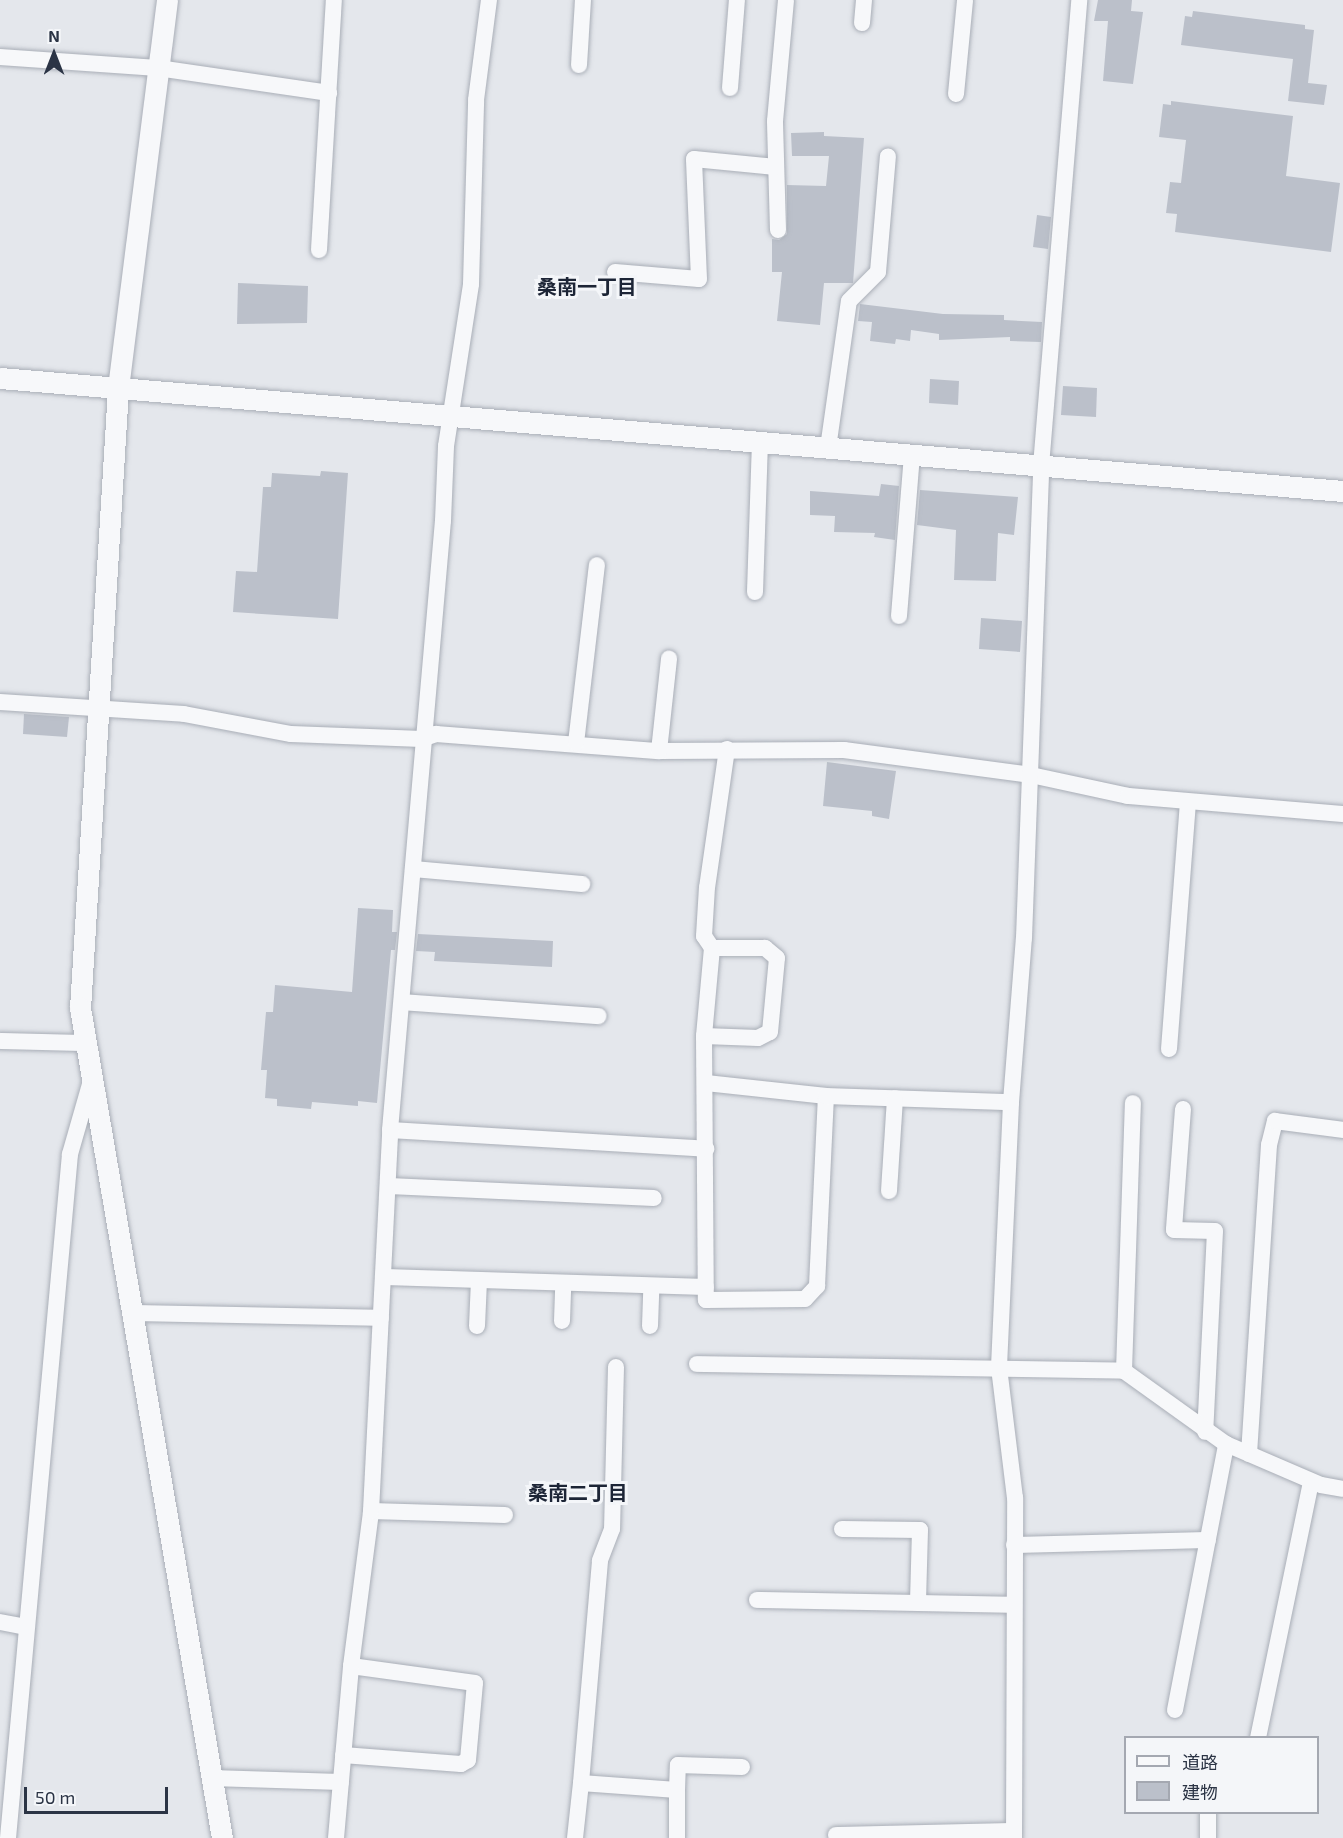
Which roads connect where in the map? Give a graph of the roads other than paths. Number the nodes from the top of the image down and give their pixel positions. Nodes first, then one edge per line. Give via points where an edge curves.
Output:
1 (166, 0) edge
2 (334, 0) edge
3 (489, 0) edge
4 (583, 0) edge
5 (737, 0) edge
6 (786, 0) edge
7 (864, 0) edge
8 (965, 0) edge
9 (1078, 0) edge
10 (862, 23) dead end
11 (0, 57) edge
12 (579, 64) dead end
13 (158, 68) junction
14 (730, 88) dead end
15 (329, 93) junction
16 (956, 94) dead end
17 (888, 156) dead end
18 (776, 167) junction
19 (778, 230) dead end
20 (319, 250) dead end
21 (615, 272) dead end
22 (0, 378) edge
23 (118, 388) junction
24 (450, 417) junction
25 (760, 442) junction
26 (828, 448) junction
27 (912, 455) junction
28 (1041, 466) junction
29 (1343, 491) edge
30 (597, 565) dead end
31 (755, 592) dead end
32 (899, 616) dead end
33 (669, 659) dead end
34 (0, 702) edge
35 (97, 708) junction
36 (422, 739) junction
37 (576, 743) junction
38 (728, 749) junction
39 (659, 751) junction
40 (1030, 775) junction
41 (1188, 803) junction
42 (1343, 814) edge
43 (413, 869) junction
44 (582, 884) dead end
45 (712, 948) junction
46 (402, 1002) junction
47 (599, 1016) dead end
48 (704, 1036) junction
49 (0, 1041) edge
50 (84, 1043) junction
51 (1169, 1049) dead end
52 (90, 1081) junction
53 (706, 1083) junction
54 (826, 1096) junction
55 (895, 1098) junction
56 (1011, 1102) junction
57 (1133, 1103) dead end
58 (1183, 1109) dead end
59 (390, 1130) junction
60 (1343, 1130) edge
61 (706, 1149) junction
62 (389, 1186) junction
63 (890, 1191) dead end
64 (654, 1198) dead end
65 (385, 1277) junction
66 (479, 1281) junction
67 (563, 1284) junction
68 (706, 1287) junction
69 (651, 1288) junction
70 (130, 1313) junction
71 (381, 1318) junction
72 (562, 1321) dead end
73 (477, 1326) dead end
74 (650, 1326) dead end
75 (697, 1364) dead end
76 (616, 1367) dead end
77 (999, 1367) junction
78 (1124, 1371) junction
79 (1205, 1432) junction
80 (1226, 1444) junction
81 (1249, 1454) junction
82 (1311, 1481) junction
83 (1343, 1489) edge
84 (371, 1511) junction
85 (505, 1515) dead end
86 (842, 1529) dead end
87 (1208, 1540) junction
88 (1014, 1545) junction
89 (757, 1600) dead end
90 (918, 1603) junction
91 (1014, 1605) junction
92 (0, 1622) edge
93 (26, 1627) junction
94 (351, 1666) junction
95 (1175, 1710) dead end
96 (1258, 1736) edge
97 (343, 1755) junction
98 (742, 1767) dead end
99 (211, 1778) junction
100 (341, 1782) junction
101 (580, 1783) junction
102 (677, 1790) junction
103 (5, 1810) edge
104 (1208, 1814) edge
105 (836, 1834) dead end
106 (1014, 1835) edge
107 (8, 1838) edge
108 (222, 1838) edge
109 (340, 1838) edge
110 (575, 1838) edge
111 (677, 1838) edge
112 (1208, 1838) edge

1 - 13 street
2 - 15 street
3 - 24 street via 476,100 471,284
4 - 12 street
5 - 14 street
6 - 18 street via 775,121
7 - 10 street
8 - 16 street
9 - 28 street
11 - 13 street
13 - 15 street
13 - 23 street
15 - 20 street
17 - 26 street via 878,272 849,301
18 - 19 street
18 - 21 street via 694,159 699,279
22 - 23 street
23 - 24 street
23 - 35 street
24 - 25 street
24 - 36 street
25 - 26 street
25 - 31 street
26 - 27 street
27 - 28 street
27 - 32 street
28 - 29 street
28 - 40 street
30 - 37 street
33 - 39 street
34 - 35 street
35 - 36 street via 184,714 291,734
35 - 50 street via 81,954
36 - 37 street via 436,734
36 - 43 street
37 - 39 street
38 - 39 street
38 - 40 street via 844,750
38 - 45 street via 707,887 704,936
40 - 41 street via 1128,796
40 - 56 street via 1024,938
41 - 42 street
41 - 51 street
43 - 44 street
43 - 46 street
45 - 48 street
45 - 48 street via 765,948 777,958 770,1032 758,1038
46 - 47 street
46 - 59 street
48 - 53 street
49 - 50 street
50 - 52 street
52 - 70 street
52 - 93 street via 70,1154
53 - 54 street
53 - 61 street
54 - 55 street
54 - 68 street via 817,1286 805,1299 706,1300
55 - 56 street
55 - 63 street
56 - 77 street
57 - 78 street
58 - 79 street via 1174,1230 1215,1231
59 - 61 street
59 - 62 street
60 - 81 street via 1275,1121 1269,1145
61 - 68 street
62 - 64 street
62 - 65 street
65 - 66 street
65 - 71 street
66 - 67 street
66 - 73 street
67 - 69 street
67 - 72 street
68 - 69 street
69 - 74 street
70 - 71 street
70 - 99 street
71 - 84 street
75 - 77 street
76 - 101 street via 612,1529 600,1561
77 - 78 street
77 - 88 street via 1015,1498
78 - 79 street
79 - 80 street
80 - 81 street
80 - 87 street
81 - 82 street
82 - 83 street
82 - 96 street
84 - 85 street
84 - 94 street
86 - 90 street via 920,1530
87 - 88 street
87 - 95 street
88 - 91 street
89 - 90 street
90 - 91 street
91 - 106 street
92 - 93 street
93 - 103 street
94 - 97 street
94 - 97 street via 475,1683 468,1760 461,1764
97 - 100 street
98 - 102 street via 678,1765
99 - 100 street
99 - 108 street
100 - 109 street
101 - 102 street
101 - 110 street
102 - 111 street
103 - 107 street
104 - 112 street
105 - 106 street

